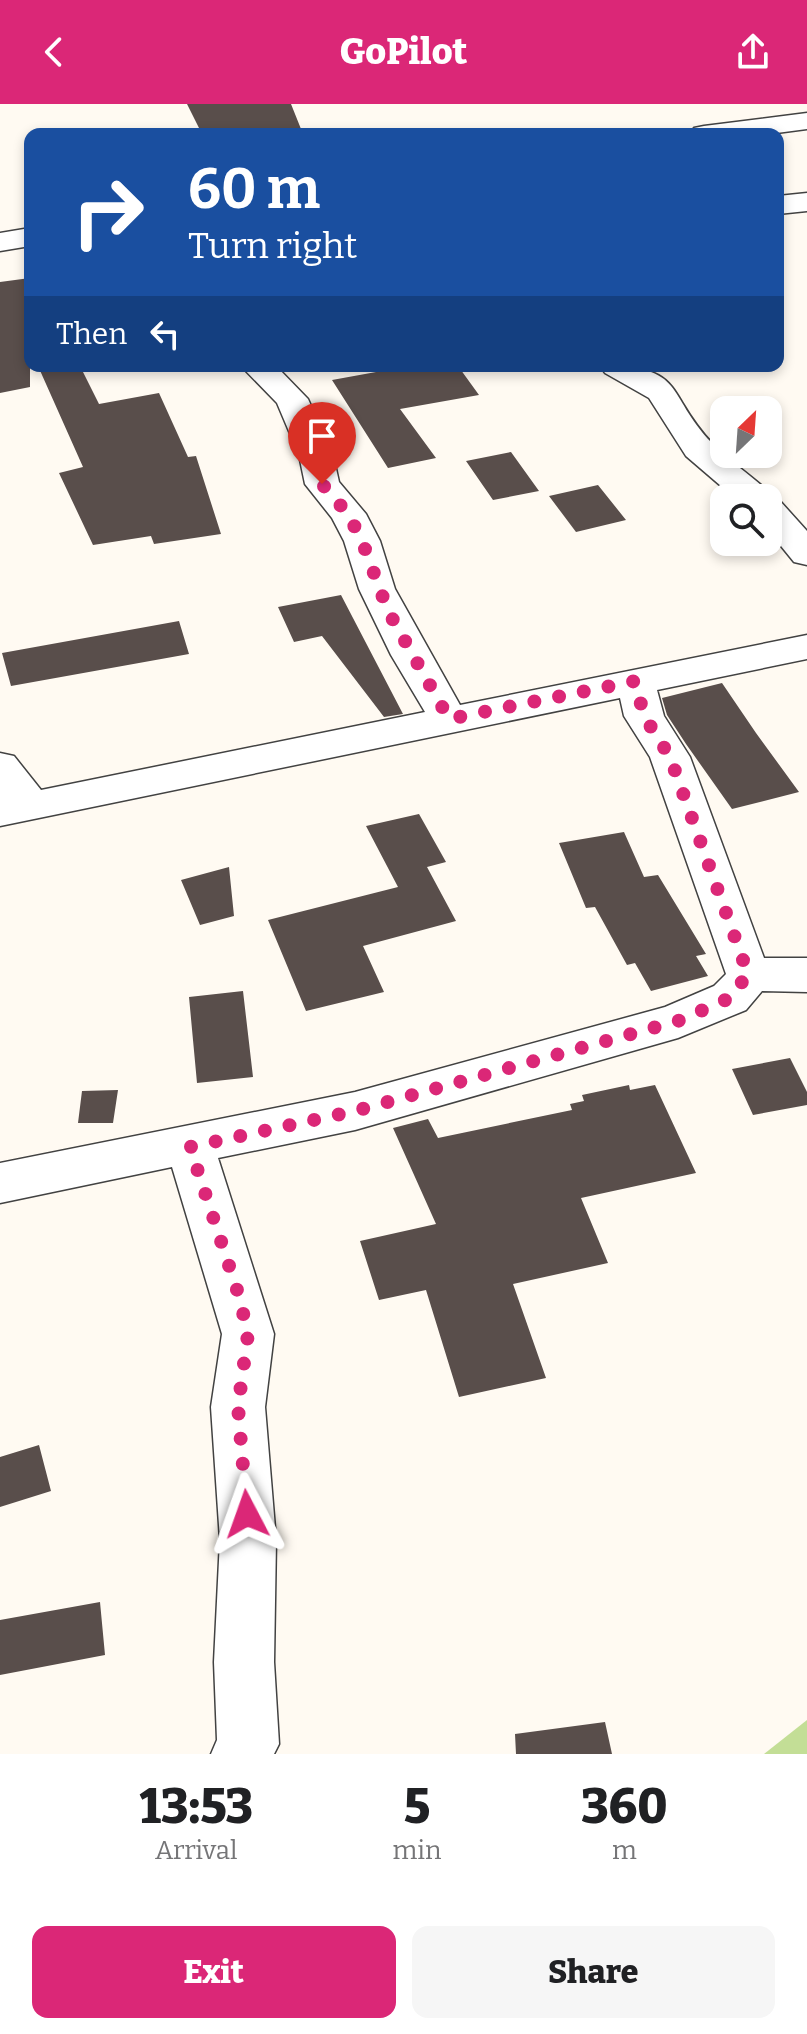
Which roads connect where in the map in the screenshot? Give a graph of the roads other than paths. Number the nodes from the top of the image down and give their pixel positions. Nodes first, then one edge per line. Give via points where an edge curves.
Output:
1 (807, 121) edge
2 (752, 128) edge
3 (807, 202) edge
4 (784, 204) edge
5 (24, 238) edge
6 (0, 242) edge
7 (263, 372) edge
8 (627, 372) edge
9 (739, 484) edge
10 (782, 525) edge
11 (807, 554) edge
12 (807, 647) edge
13 (635, 681) junction
14 (449, 719) junction
15 (0, 766) edge
16 (16, 809) edge
17 (748, 974) junction
18 (807, 975) edge
19 (190, 1147) junction
20 (0, 1183) edge
21 (242, 1754) edge

1 - 2 street
3 - 4 street
5 - 6 street
7 - 14 street via 292,399 322,484 348,514 377,589
8 - 9 street via 661,391 698,449
10 - 11 street
12 - 13 street
13 - 14 street
13 - 17 street via 644,716 670,757
14 - 16 street
15 - 16 street
17 - 18 street
17 - 19 street via 730,998 678,1021 355,1111
19 - 20 street
19 - 21 street via 248,1334 238,1407 248,1540 248,1744

